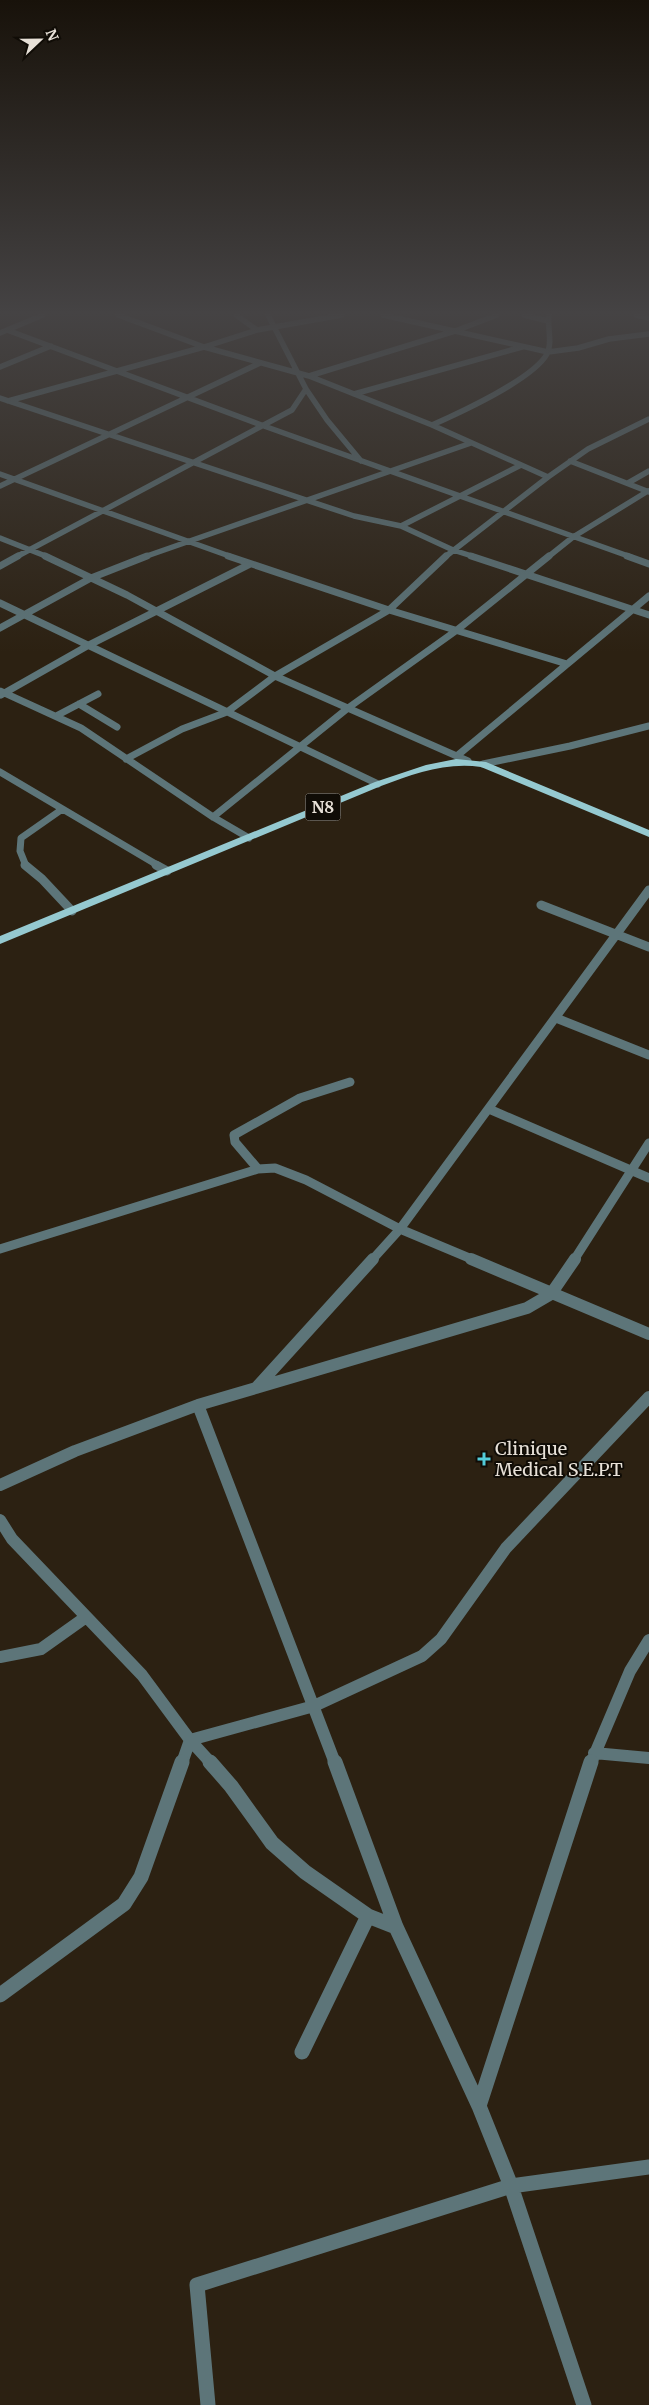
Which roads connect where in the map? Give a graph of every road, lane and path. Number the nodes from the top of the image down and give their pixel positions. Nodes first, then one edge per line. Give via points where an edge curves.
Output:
1 (90, 427) edge
2 (125, 427) edge
3 (262, 427) edge
4 (267, 427) edge
5 (333, 427) edge
6 (437, 427) edge
7 (632, 427) edge
8 (111, 434) junction
9 (471, 443) junction
10 (570, 461) junction
11 (362, 462) junction
12 (196, 463) junction
13 (521, 465) junction
14 (389, 471) junction
15 (649, 471) edge
16 (0, 474) edge
17 (548, 477) junction
18 (14, 480) junction
19 (628, 483) junction
20 (0, 486) edge
21 (648, 491) edge
22 (460, 497) junction
23 (307, 500) junction
24 (104, 512) junction
25 (502, 512) junction
26 (401, 526) junction
27 (573, 537) junction
28 (0, 538) edge
29 (188, 542) junction
30 (32, 550) junction
31 (453, 550) junction
32 (250, 564) junction
33 (649, 564) edge
34 (0, 566) edge
35 (528, 574) junction
36 (91, 578) junction
37 (649, 596) edge
38 (0, 603) edge
39 (156, 610) junction
40 (389, 610) junction
41 (633, 610) junction
42 (25, 614) junction
43 (649, 615) edge
44 (0, 628) edge
45 (457, 630) junction
46 (89, 646) junction
47 (567, 664) junction
48 (275, 676) junction
49 (2, 693) edge
50 (98, 694) dead end
51 (79, 704) junction
52 (348, 708) junction
53 (227, 712) junction
54 (56, 716) junction
55 (649, 726) edge
56 (117, 727) dead end
57 (299, 747) junction
58 (458, 755) junction
59 (126, 758) junction
60 (468, 761) junction
61 (483, 764) junction
62 (0, 772) edge
63 (378, 784) junction
64 (61, 810) junction
65 (213, 817) junction
66 (649, 834) edge
67 (249, 838) junction
68 (168, 872) junction
69 (649, 890) edge
70 (541, 905) dead end
71 (72, 910) junction
72 (617, 935) junction
73 (0, 940) edge
74 (649, 947) edge
75 (556, 1018) junction
76 (649, 1055) edge
77 (350, 1082) dead end
78 (489, 1109) junction
79 (649, 1143) edge
80 (258, 1169) junction
81 (632, 1171) junction
82 (649, 1178) edge
83 (400, 1229) junction
84 (0, 1249) edge
85 (551, 1294) junction
86 (649, 1334) edge
87 (255, 1388) junction
88 (649, 1397) edge
89 (198, 1405) junction
90 (0, 1485) edge
91 (0, 1520) edge
92 (86, 1617) junction
93 (649, 1640) edge
94 (0, 1658) edge
95 (314, 1706) junction
96 (190, 1740) junction
97 (594, 1753) junction
98 (649, 1758) edge
99 (368, 1916) junction
100 (396, 1927) junction
101 (0, 1995) edge
102 (302, 2052) dead end
103 (479, 2106) junction
104 (649, 2167) edge
105 (511, 2186) junction
106 (208, 2405) edge
107 (584, 2405) edge

1 - 8 street
2 - 8 street
3 - 12 street
4 - 11 street
5 - 11 street
6 - 9 street
7 - 10 street
8 - 12 street
8 - 18 street
9 - 13 street
9 - 14 street
10 - 17 street
10 - 19 street
11 - 14 street
12 - 23 street
12 - 24 street
13 - 17 street
13 - 22 street
14 - 22 street
14 - 23 street
15 - 19 street
16 - 18 street
17 - 25 street
18 - 20 street
18 - 24 street
19 - 21 street
21 - 27 street
22 - 25 street
22 - 26 street
23 - 26 street via 354,516
23 - 29 street
24 - 29 street
24 - 30 street
25 - 27 street
25 - 31 street
26 - 31 street
27 - 33 street
27 - 35 street
28 - 30 street
29 - 32 street
29 - 36 street
30 - 34 street
30 - 36 street
31 - 35 street
31 - 40 street
32 - 39 street
32 - 40 street
35 - 41 street
35 - 45 street
36 - 39 street
36 - 42 street
37 - 41 street
38 - 42 street
39 - 46 street
39 - 48 street
40 - 45 street
40 - 48 street
41 - 43 street
41 - 47 street
42 - 44 street
42 - 46 street
45 - 47 street
45 - 52 street
46 - 49 street
46 - 53 street
47 - 58 street
48 - 52 street
48 - 53 street
49 - 54 street
50 - 51 street
51 - 54 street
51 - 56 street
52 - 57 street
52 - 58 street
53 - 57 street
53 - 59 street via 182,729
54 - 59 street via 81,728
55 - 61 street
57 - 63 street
57 - 65 street
58 - 60 street
59 - 65 street
60 - 61 main road, N8
60 - 63 main road, N8 via 442,763
61 - 66 main road, N8
62 - 64 street
63 - 67 main road, N8
64 - 68 street
64 - 71 street via 21,838 20,851 25,865
65 - 67 street
67 - 68 main road, N8
68 - 71 main road, N8
69 - 72 street
70 - 72 street
71 - 73 main road, N8
72 - 74 street
72 - 75 street
75 - 76 street
75 - 78 street
77 - 80 street via 300,1098 234,1135 235,1142
78 - 81 street
78 - 83 street
79 - 81 street
80 - 83 street via 275,1168 306,1180
80 - 84 street
81 - 82 street
81 - 85 street
83 - 85 street
83 - 87 street
85 - 86 street
85 - 87 street via 527,1308
87 - 89 street
88 - 95 street via 506,1548 441,1638 422,1656
89 - 90 street via 75,1451
89 - 95 street
91 - 92 street via 12,1539
92 - 94 street via 41,1649
92 - 96 street via 142,1675
93 - 97 street via 630,1670
95 - 96 street
95 - 100 street
96 - 99 street via 231,1786 272,1843 305,1872
96 - 101 street via 141,1877 124,1904
97 - 98 street
97 - 103 street
99 - 100 street
99 - 102 street
100 - 103 street
103 - 105 street
104 - 105 street
105 - 106 street via 197,2285
105 - 107 street

